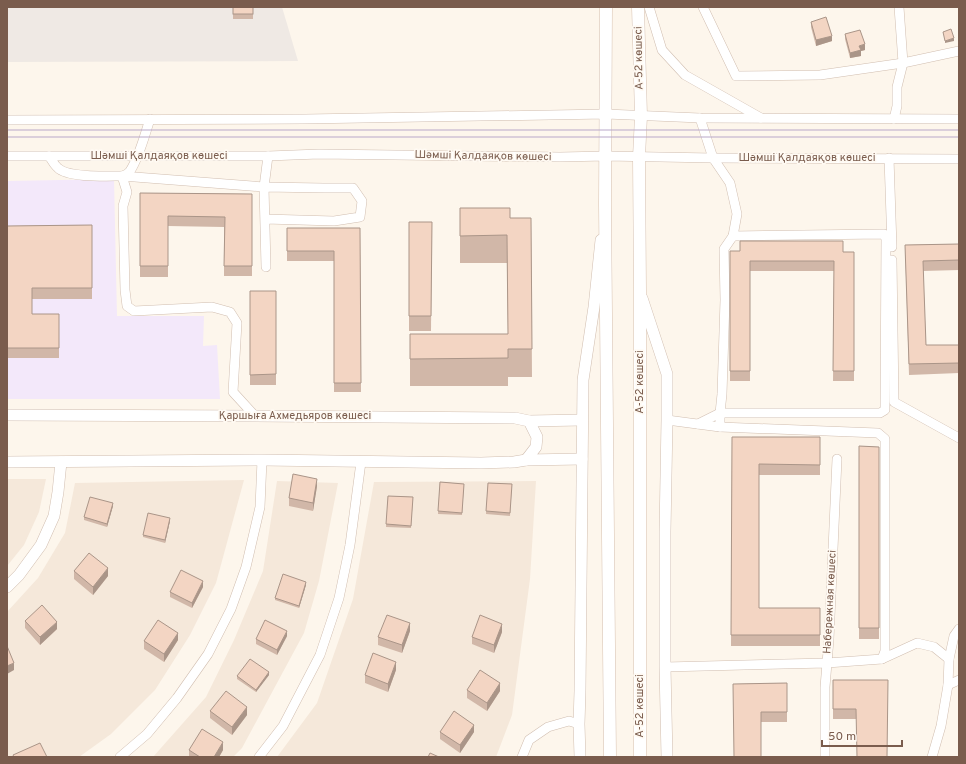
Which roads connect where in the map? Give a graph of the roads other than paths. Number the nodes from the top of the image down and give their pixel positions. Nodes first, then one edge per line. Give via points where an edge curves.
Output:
1 (606, 7) edge
2 (638, 7) edge
3 (649, 7) edge
4 (703, 7) edge
5 (899, 7) edge
6 (959, 51) edge
7 (903, 63) junction
8 (606, 114) junction
9 (641, 116) junction
10 (700, 118) junction
11 (150, 119) junction
12 (763, 119) junction
13 (894, 119) junction
14 (959, 119) edge
15 (7, 120) edge
16 (7, 156) edge
17 (49, 156) junction
18 (137, 156) junction
19 (268, 156) junction
20 (606, 156) junction
21 (639, 157) junction
22 (713, 158) junction
23 (890, 158) junction
24 (959, 159) edge
25 (122, 176) junction
26 (264, 187) junction
27 (605, 204) junction
28 (265, 219) junction
29 (733, 236) junction
30 (266, 267) dead end
31 (640, 292) junction
32 (720, 413) junction
33 (7, 415) edge
34 (255, 416) junction
35 (582, 420) junction
36 (667, 420) junction
37 (529, 421) junction
38 (698, 424) junction
39 (720, 427) junction
40 (959, 438) edge
41 (837, 458) dead end
42 (582, 459) junction
43 (262, 460) junction
44 (526, 460) junction
45 (7, 462) edge
46 (61, 462) junction
47 (361, 462) junction
48 (7, 587) edge
49 (959, 629) edge
50 (882, 659) junction
51 (949, 659) junction
52 (827, 663) junction
53 (665, 667) junction
54 (959, 680) edge
55 (948, 685) junction
56 (579, 724) junction
57 (120, 757) edge
58 (259, 757) edge
59 (522, 757) edge
60 (580, 757) edge
61 (610, 757) edge
62 (640, 757) edge
63 (667, 757) edge
64 (825, 757) edge
65 (932, 757) edge

1 - 8 main road
2 - 9 main road, А-52 көшесі
3 - 12 street via 662,50 684,75
4 - 7 street via 736,76 820,75
5 - 7 street
6 - 7 street
7 - 13 street via 897,87
8 - 9 street
8 - 11 street
8 - 20 main road
9 - 10 street
9 - 21 main road, А-52 көшесі
10 - 12 street
10 - 22 street
11 - 15 street
11 - 18 street
12 - 13 street
13 - 14 street
16 - 17 street, Шәмші Қалдаяқов көшесі
17 - 18 street, Шәмші Қалдаяқов көшесі
17 - 25 street via 63,172
18 - 19 street, Шәмші Қалдаяқов көшесі
18 - 25 street via 127,175
19 - 20 street, Шәмші Қалдаяқов көшесі
19 - 26 street
20 - 21 street, Шәмші Қалдаяқов көшесі
20 - 27 main road
21 - 22 street, Шәмші Қалдаяқов көшесі
21 - 31 main road, А-52 көшесі
22 - 23 street, Шәмші Қалдаяқов көшесі
22 - 29 street via 730,183 737,214
23 - 24 street, Шәмші Қалдаяқов көшесі
23 - 40 street via 894,402
25 - 26 street
25 - 34 street via 127,192 123,206 127,306 134,311 212,307 230,312 238,323 233,392
26 - 28 street
26 - 28 street via 353,188 362,201 360,218 334,221
27 - 35 street via 583,380
27 - 61 main road
28 - 30 street
29 - 32 street via 724,249 725,300
29 - 32 street via 884,234 885,410 880,413
31 - 36 street via 667,374
31 - 62 main road, А-52 көшесі
32 - 38 street
32 - 39 street
33 - 34 street, Қаршыға Ахмедьяров көшесі
34 - 37 street, Қаршыға Ахмедьяров көшесі via 515,418
35 - 37 street, Қаршыға Ахмедьяров көшесі
35 - 42 street
36 - 38 street
36 - 53 street
37 - 44 street via 537,437 536,447
38 - 39 street
39 - 50 street via 878,433 884,439 885,650
41 - 52 street, Набережная көшесі
42 - 44 street
42 - 56 street
43 - 46 street
43 - 47 street
43 - 57 street via 260,507 246,567 232,609 208,654 177,698 147,734
44 - 47 street via 482,463
45 - 46 street
46 - 48 street via 54,516 41,545
47 - 58 street via 350,545 339,598 320,655 282,726
49 - 51 street via 954,636
50 - 51 street, Набережная көшесі via 917,643 934,647
50 - 52 street, Набережная көшесі
51 - 55 street
52 - 53 street
52 - 64 street
53 - 63 street
54 - 55 street
55 - 65 street via 941,726
56 - 59 street via 570,721 548,727 529,740
56 - 60 street

